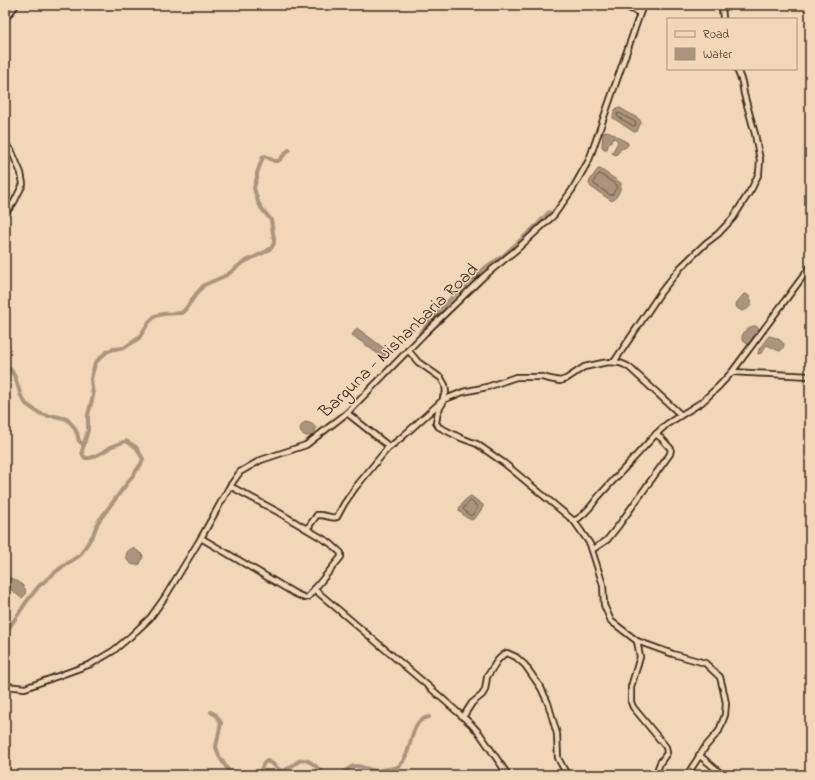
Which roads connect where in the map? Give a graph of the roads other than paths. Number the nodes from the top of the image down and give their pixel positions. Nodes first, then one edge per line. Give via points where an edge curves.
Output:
1 (16, 5) edge
2 (622, 5) edge
3 (643, 5) edge
4 (722, 5) edge
5 (640, 13) junction
6 (6, 16) edge
7 (722, 18) edge
8 (737, 70) edge
9 (5, 144) edge
10 (5, 214) edge
11 (810, 267) edge
12 (408, 350) junction
13 (614, 362) junction
14 (732, 372) junction
15 (810, 376) edge
16 (443, 400) junction
17 (347, 413) junction
18 (681, 415) junction
19 (656, 434) junction
20 (387, 449) junction
21 (230, 486) junction
22 (574, 521) junction
23 (307, 529) junction
24 (201, 538) junction
25 (592, 550) junction
26 (314, 589) junction
27 (637, 641) junction
28 (5, 686) edge
29 (463, 717) junction
30 (699, 756) junction
31 (508, 775) edge
32 (567, 775) edge
33 (663, 775) edge
34 (687, 775) edge
35 (723, 775) edge

1 - 6 street
2 - 5 street
3 - 5 street, Barguna - Nishanbaria Road
4 - 7 street
5 - 12 street, Barguna - Nishanbaria Road via 590,160 572,190 547,222 483,277
8 - 13 street via 755,134 760,160 759,173 733,218 681,267
9 - 10 street via 12,152 23,184
11 - 14 street
12 - 16 street via 418,362 441,378 446,393
12 - 17 street, Barguna - Nishanbaria Road
13 - 16 street via 584,367 560,381 542,377 516,377
13 - 18 street via 630,368
14 - 15 street
14 - 18 street via 702,402
16 - 20 street
16 - 22 street via 436,423 439,426 477,444
17 - 20 street via 386,444
17 - 21 street, Barguna - Nishanbaria Road via 306,445 261,460 240,472
18 - 19 street
19 - 22 street via 580,518
19 - 25 street via 671,449 670,454 607,540
20 - 23 street via 355,488 337,517 317,515
21 - 23 street
21 - 24 street, Barguna - Nishanbaria Road
22 - 25 street
23 - 26 street via 330,543 342,555
24 - 26 street via 301,597 308,597
24 - 28 street, Barguna - Nishanbaria Road via 150,618 113,651 91,664 25,688
25 - 27 street via 603,586 604,605 611,621
26 - 29 street
27 - 30 street via 705,663 720,677 726,703 725,715 719,731
27 - 33 street via 640,657 631,687 631,702 666,747 667,753 657,771
29 - 31 street via 480,734
29 - 32 street via 472,702 482,695 487,677 497,661 507,653 512,654 526,665 548,703 556,734 558,758
30 - 34 street
30 - 35 street

